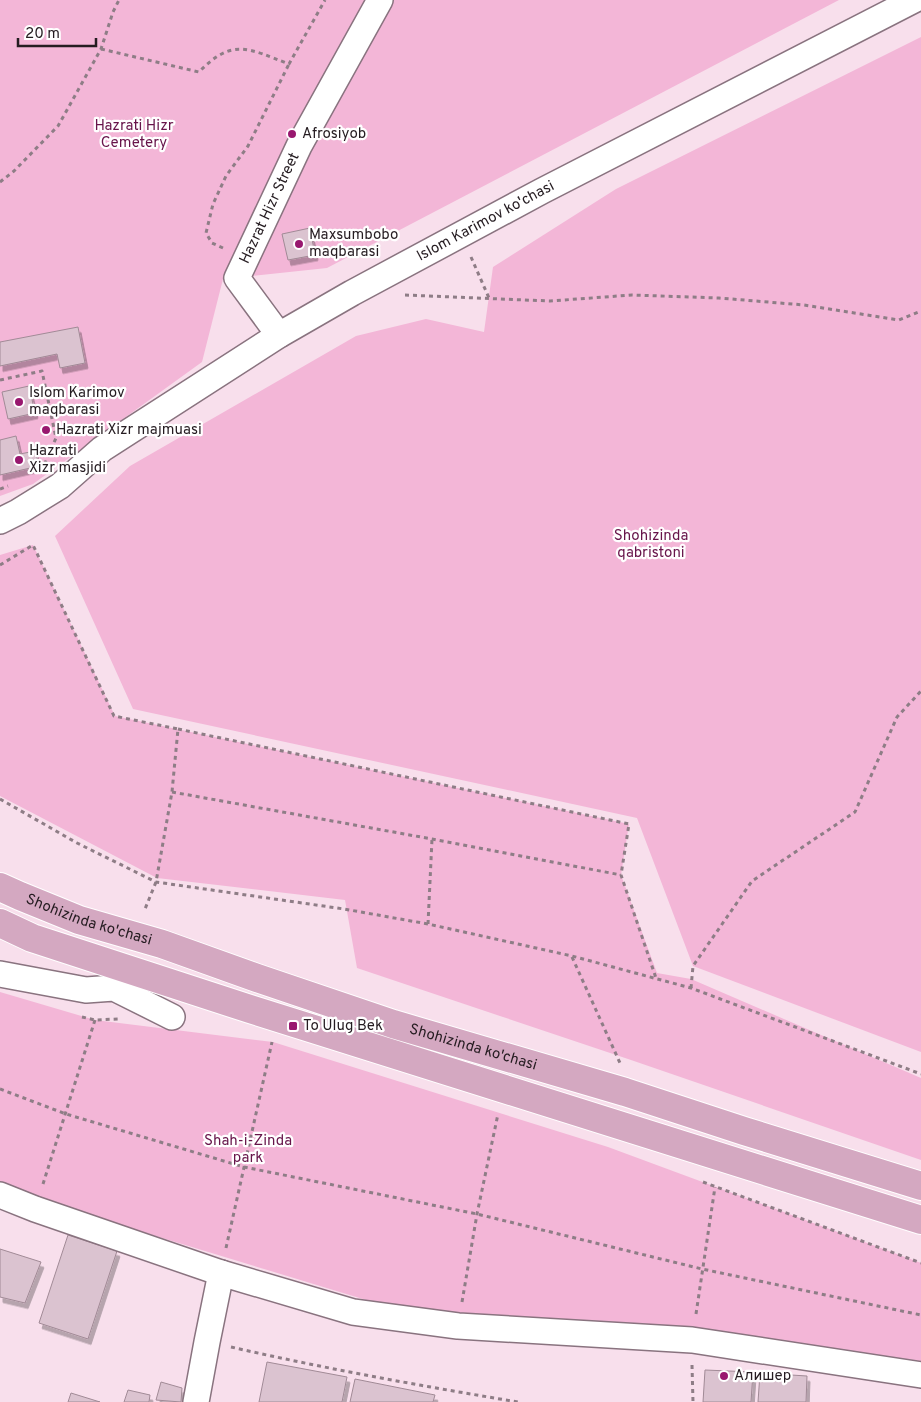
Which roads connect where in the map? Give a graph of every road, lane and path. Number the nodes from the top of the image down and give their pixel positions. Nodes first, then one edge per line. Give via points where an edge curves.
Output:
1 (119, 0) edge
2 (326, 0) edge
3 (380, 0) edge
4 (914, 0) edge
5 (101, 49) junction
6 (289, 64) junction
7 (0, 182) edge
8 (461, 234) junction
9 (246, 259) junction
10 (401, 295) dead end
11 (489, 298) junction
12 (921, 311) edge
13 (279, 335) junction
14 (0, 380) edge
15 (47, 460) dead end
16 (0, 521) edge
17 (0, 565) edge
18 (921, 691) edge
19 (178, 729) junction
20 (172, 792) junction
21 (0, 799) edge
22 (432, 839) junction
23 (621, 875) junction
24 (156, 882) junction
25 (0, 887) edge
26 (144, 909) dead end
27 (0, 923) edge
28 (428, 924) junction
29 (572, 956) junction
30 (0, 974) edge
31 (656, 978) junction
32 (691, 988) junction
33 (75, 1016) dead end
34 (172, 1017) dead end
35 (124, 1019) dead end
36 (95, 1020) junction
37 (263, 1040) dead end
38 (620, 1064) dead end
39 (921, 1074) edge
40 (0, 1089) edge
41 (66, 1114) junction
42 (498, 1114) dead end
43 (244, 1167) junction
44 (697, 1180) dead end
45 (715, 1186) junction
46 (921, 1186) edge
47 (0, 1195) edge
48 (35, 1209) junction
49 (476, 1214) junction
50 (921, 1220) edge
51 (921, 1263) edge
52 (702, 1269) junction
53 (221, 1273) junction
54 (921, 1315) edge
55 (458, 1326) junction
56 (692, 1340) junction
57 (207, 1342) junction
58 (921, 1375) edge
59 (196, 1402) edge
60 (518, 1402) edge
61 (693, 1402) edge

1 - 5 path
2 - 6 path
3 - 9 street, Hazrat Hizr Street via 299,146
4 - 8 street, Islom Karimov ko'chasi
5 - 6 path via 199,72 210,60 227,50 242,48
5 - 7 path via 58,126
6 - 9 path via 248,146 226,176 213,204 206,233 212,243
8 - 11 path
8 - 13 street, Islom Karimov ko'chasi
9 - 13 street, Hazrat Hizr Street via 237,278
10 - 11 path
11 - 12 path via 550,301 632,295 719,298 804,304 899,320
13 - 16 street, Islom Karimov ko'chasi via 102,449 60,486
14 - 15 path via 42,371 56,438
17 - 19 path via 33,546 114,716
18 - 32 path via 897,717 855,812 752,881 693,966
19 - 20 path
19 - 23 path via 629,824
20 - 22 path
20 - 24 path
21 - 24 path via 76,843
22 - 23 path
22 - 28 path
23 - 31 path
24 - 26 path
24 - 28 path
25 - 46 main road, Shohizinda ko'chasi via 79,920 162,944 393,1024 625,1092
27 - 50 main road, Shohizinda ko'chasi via 32,938 250,1009
28 - 29 path
29 - 31 path
29 - 38 path
30 - 34 street via 86,990 114,988
31 - 32 path
32 - 39 path
33 - 36 path
35 - 36 path
36 - 41 path
37 - 43 path via 272,1042
40 - 41 path
41 - 43 path
41 - 48 path
42 - 49 path
43 - 49 path
43 - 53 path
44 - 45 path
45 - 51 path
45 - 52 path
47 - 48 street
48 - 53 street
49 - 52 path
49 - 55 path
52 - 54 path
52 - 56 path
53 - 55 street via 353,1312
53 - 57 street
55 - 56 street
56 - 58 street
56 - 61 path
57 - 59 street
57 - 60 path via 311,1365

